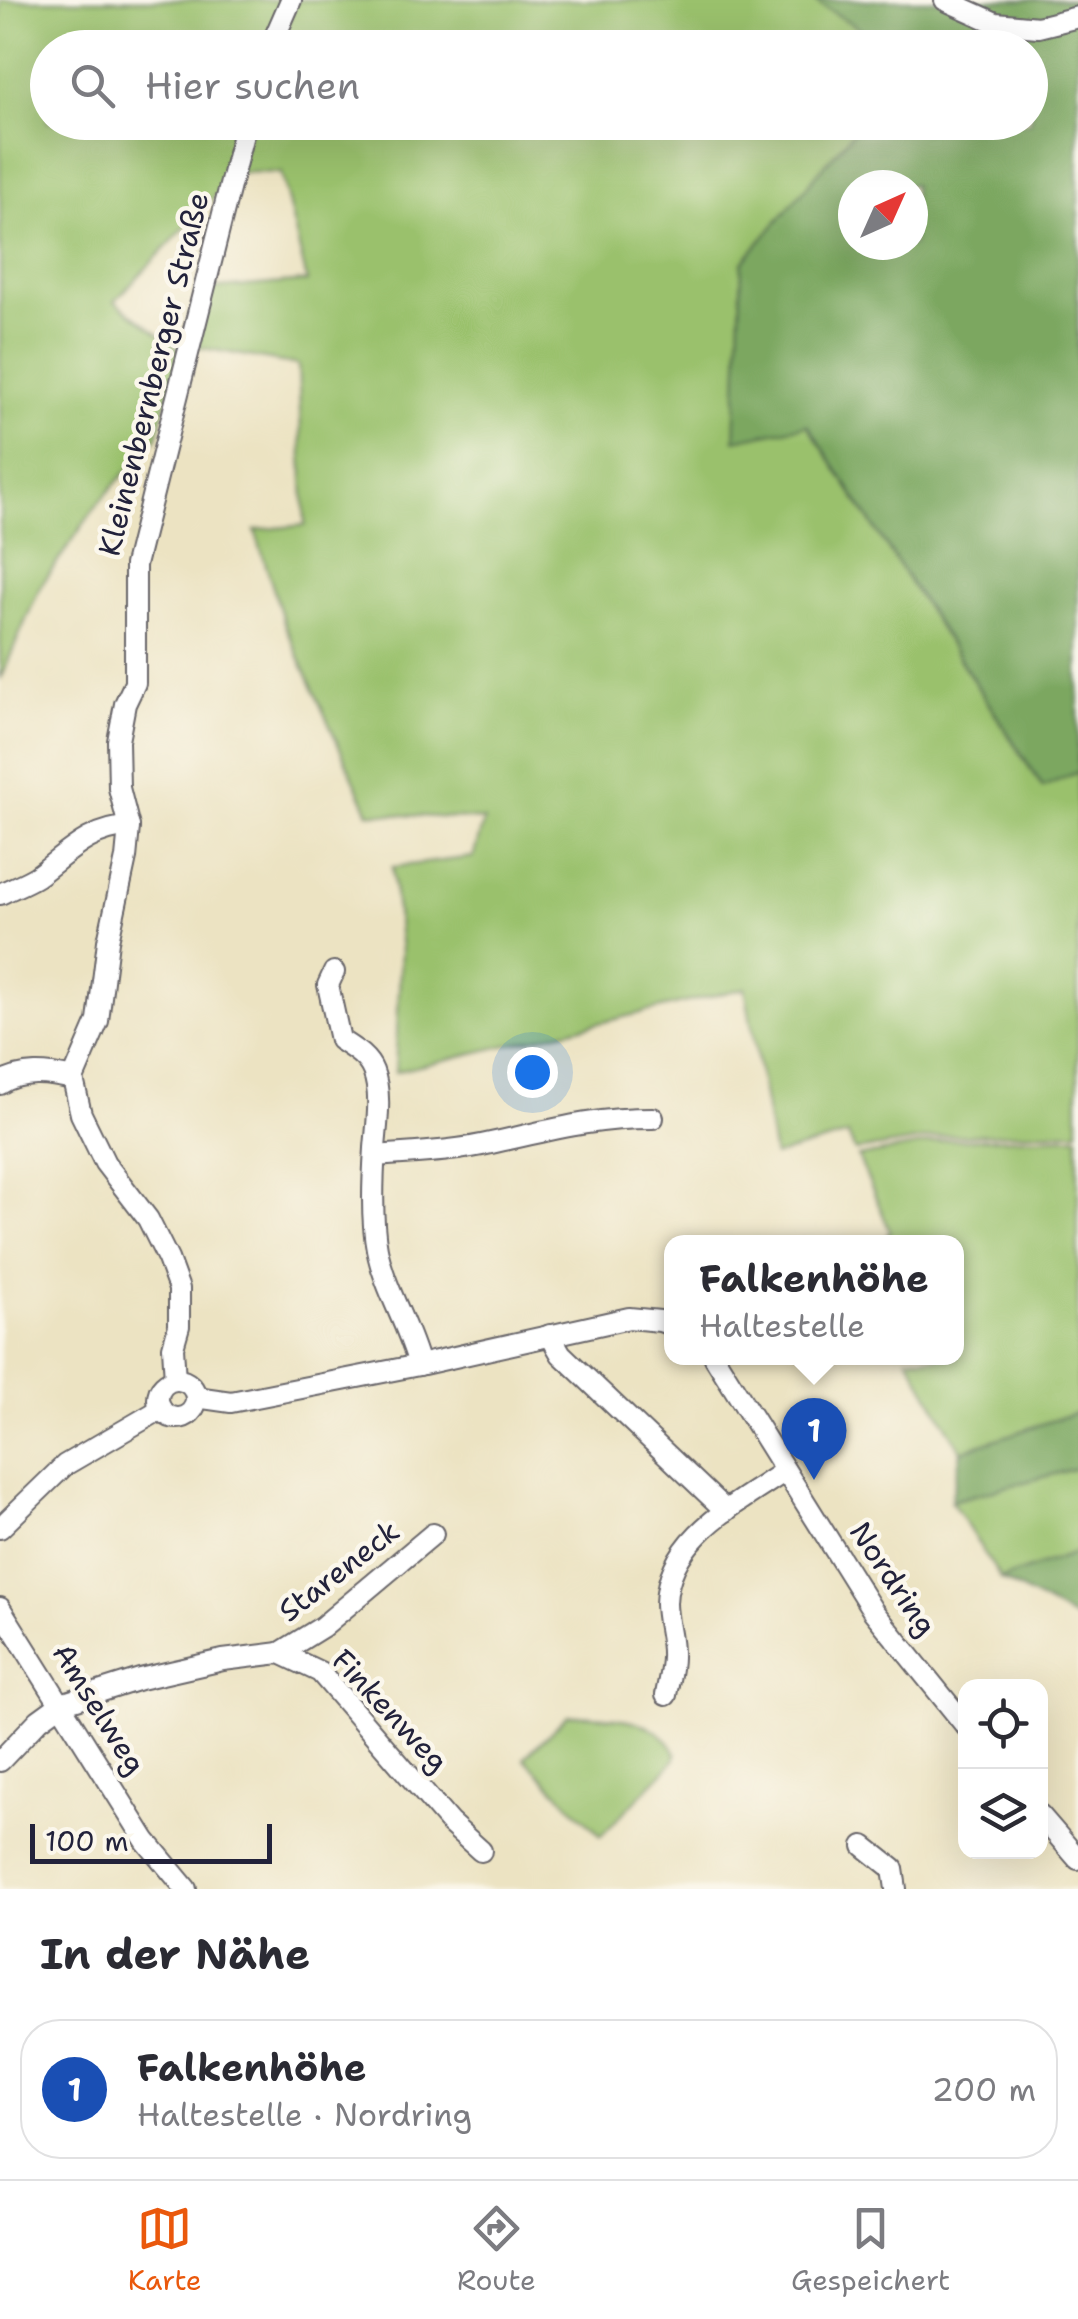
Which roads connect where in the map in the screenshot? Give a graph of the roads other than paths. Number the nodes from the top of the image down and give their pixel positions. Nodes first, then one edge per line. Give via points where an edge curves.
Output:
1 (291, 0) edge
2 (945, 0) edge
3 (1078, 17) edge
4 (278, 30) edge
5 (242, 140) edge
6 (130, 827) junction
7 (0, 894) edge
8 (334, 972) dead end
9 (72, 1079) junction
10 (0, 1084) edge
11 (653, 1118) dead end
12 (374, 1156) junction
13 (664, 1322) edge
14 (550, 1335) junction
15 (420, 1365) junction
16 (719, 1365) edge
17 (175, 1380) junction
18 (196, 1397) junction
19 (161, 1409) junction
20 (786, 1471) junction
21 (726, 1511) junction
22 (0, 1528) edge
23 (433, 1534) dead end
24 (0, 1608) edge
25 (280, 1653) junction
26 (666, 1695) dead end
27 (60, 1704) junction
28 (958, 1716) edge
29 (0, 1761) edge
30 (1048, 1824) edge
31 (864, 1846) dead end
32 (481, 1851) dead end
33 (1078, 1859) edge
34 (186, 1889) edge
35 (896, 1889) edge

1 - 4 street
2 - 3 street via 996,23 1038,27
5 - 6 street, Kleinenbernberger Straße via 135,566 134,683 118,741 119,788
6 - 7 street via 93,835
6 - 9 street, Kleinenbernberger Straße via 98,1022
8 - 12 street via 328,985 340,1040 374,1072
9 - 10 street via 32,1074
9 - 17 street via 106,1163 148,1219 179,1288
11 - 12 street via 564,1124 491,1144
12 - 15 street via 376,1244
13 - 14 street via 629,1318
14 - 15 street
14 - 21 street via 561,1354
15 - 18 street via 231,1402
16 - 20 street, Nordring
17 - 18 street via 189,1384
17 - 19 street via 160,1391
18 - 19 street via 184,1417
19 - 22 street via 65,1465
20 - 21 street
20 - 28 street, Nordring via 873,1610
21 - 26 street via 676,1560 666,1602 672,1658
23 - 25 street, Stareneck via 322,1627
24 - 27 street, Amselweg
25 - 27 street via 140,1679
25 - 32 street, Finkenweg via 320,1672
27 - 29 street
27 - 34 street, Amselweg via 146,1841
30 - 33 street
31 - 35 street via 893,1869

